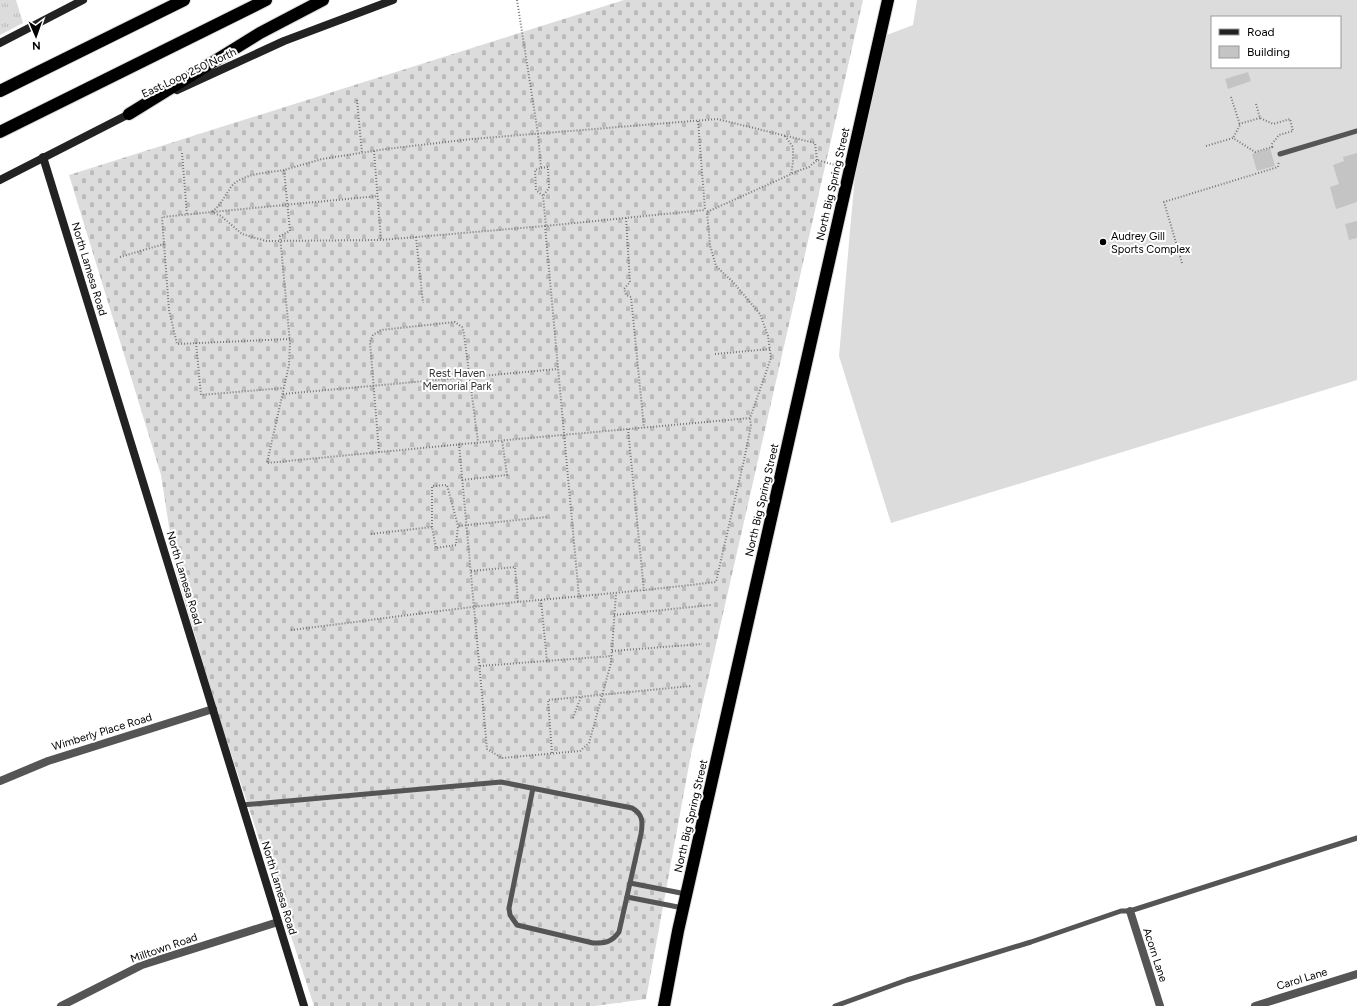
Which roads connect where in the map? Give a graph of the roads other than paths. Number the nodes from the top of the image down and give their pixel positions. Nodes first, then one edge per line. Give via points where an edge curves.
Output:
1 (83, 0) edge
2 (184, 0) edge
3 (266, 0) edge
4 (323, 0) edge
5 (393, 0) edge
6 (888, 2) edge
7 (1, 40) edge
8 (0, 91) edge
9 (129, 114) junction
10 (1357, 130) edge
11 (0, 132) edge
12 (1280, 154) road end
13 (43, 157) junction
14 (0, 180) edge
15 (213, 709) junction
16 (0, 782) edge
17 (533, 788) junction
18 (242, 806) junction
19 (1357, 838) edge
20 (630, 883) junction
21 (687, 894) junction
22 (627, 897) junction
23 (684, 909) junction
24 (1130, 911) junction
25 (278, 922) junction
26 (1357, 974) edge
27 (61, 1006) edge
28 (304, 1006) edge
29 (664, 1006) edge
30 (835, 1006) edge
31 (1160, 1006) edge
32 (1255, 1006) edge

1 - 7 street
2 - 8 highway
3 - 11 highway
4 - 9 highway via 260,33
5 - 9 street, East Loop 250 North via 284,41
6 - 21 highway, North Big Spring Street
9 - 13 street, East Loop 250 North
10 - 12 lane
13 - 14 street, East Loop 250 North
13 - 15 street, North Lamesa Road
15 - 16 street, Wimberly Place Road via 48,761
15 - 18 street, North Lamesa Road
17 - 18 lane via 501,782
17 - 20 lane via 637,811 643,822
17 - 22 lane via 510,908 510,915 517,925 593,943 604,943 619,932
18 - 25 street, North Lamesa Road
19 - 24 lane
20 - 21 lane
20 - 22 lane
21 - 23 highway, North Big Spring Street
22 - 23 lane
23 - 29 highway, North Big Spring Street
24 - 30 lane via 1121,911
24 - 31 street, Acorn Lane
25 - 27 street, Milltown Road via 142,965
25 - 28 street, North Lamesa Road
26 - 32 street, Carol Lane

